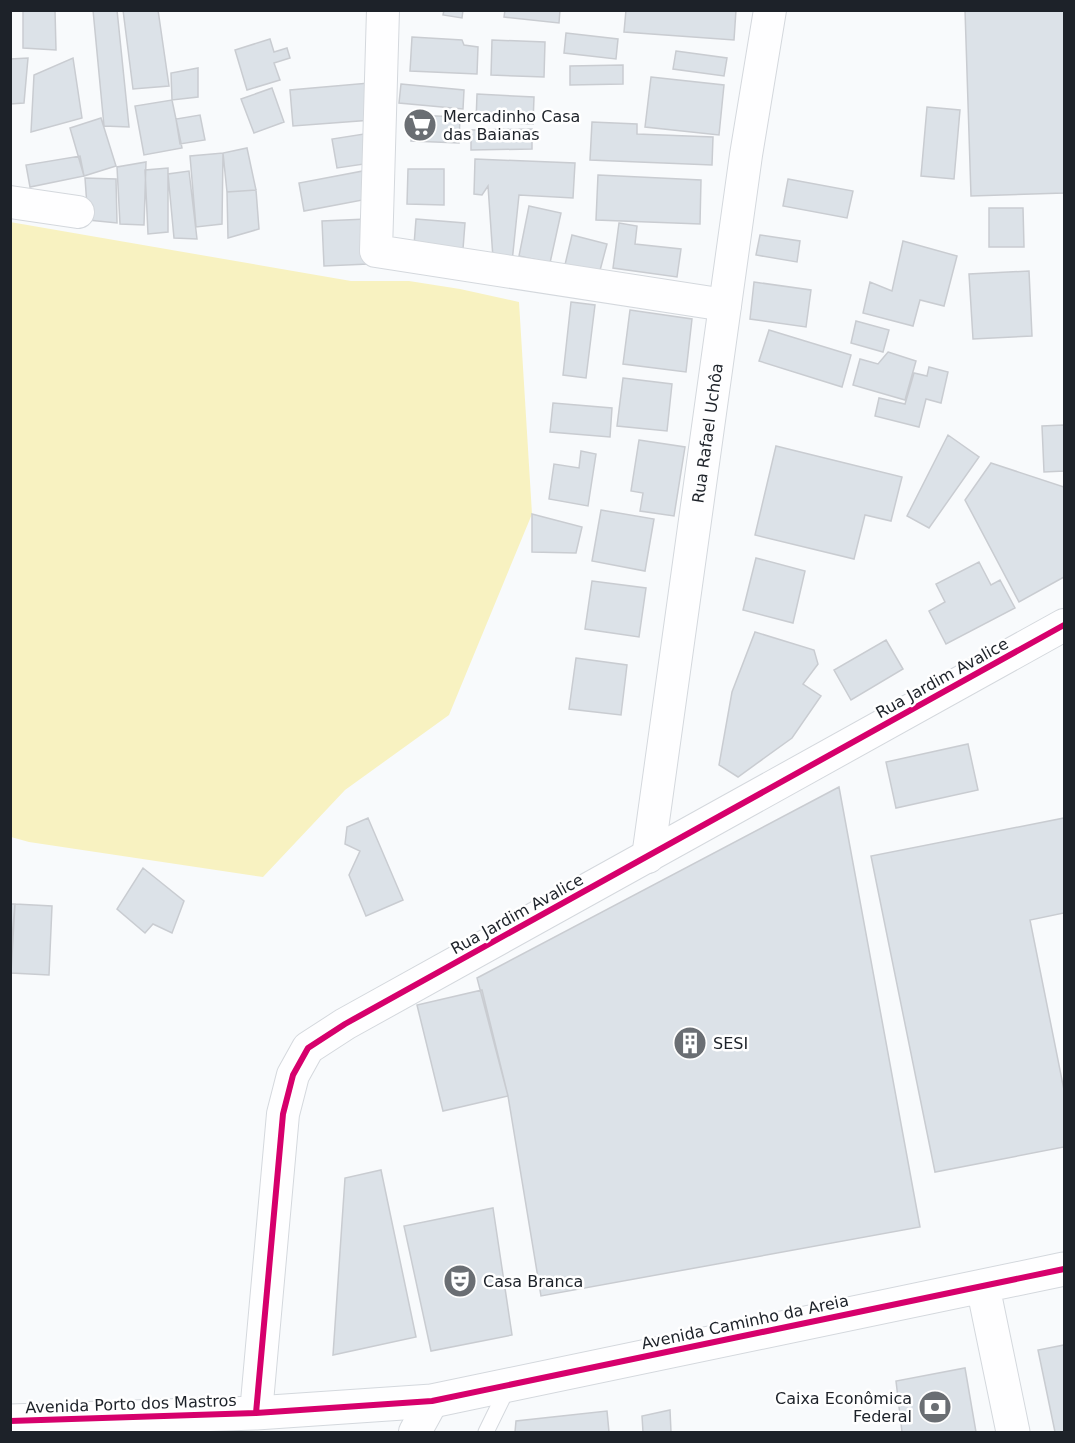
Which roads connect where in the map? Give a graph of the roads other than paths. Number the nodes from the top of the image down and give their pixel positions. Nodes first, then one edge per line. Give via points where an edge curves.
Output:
1 (383, 10) edge
2 (770, 10) edge
3 (10, 202) edge
4 (78, 213) dead end
5 (724, 304) junction
6 (1065, 625) edge
7 (648, 857) junction
8 (1065, 1269) edge
9 (983, 1287) junction
10 (509, 1385) junction
11 (432, 1401) junction
12 (256, 1413) junction
13 (10, 1421) edge
14 (415, 1432) edge
15 (486, 1432) edge
16 (1013, 1432) edge

1 - 5 street via 376,251
2 - 5 street, Rua Rafael Uchôa
3 - 4 street
5 - 7 street, Rua Rafael Uchôa
6 - 7 street, Rua Jardim Avalice
7 - 12 street, Rua Jardim Avalice via 308,1048 293,1075 283,1114
8 - 9 main road, Avenida Caminho da Areia
9 - 10 main road, Avenida Caminho da Areia
9 - 16 main road
10 - 11 main road, Avenida Caminho da Areia
10 - 15 lane
11 - 12 main road, Avenida Porto dos Mastros
11 - 14 street
12 - 13 main road, Avenida Porto dos Mastros

